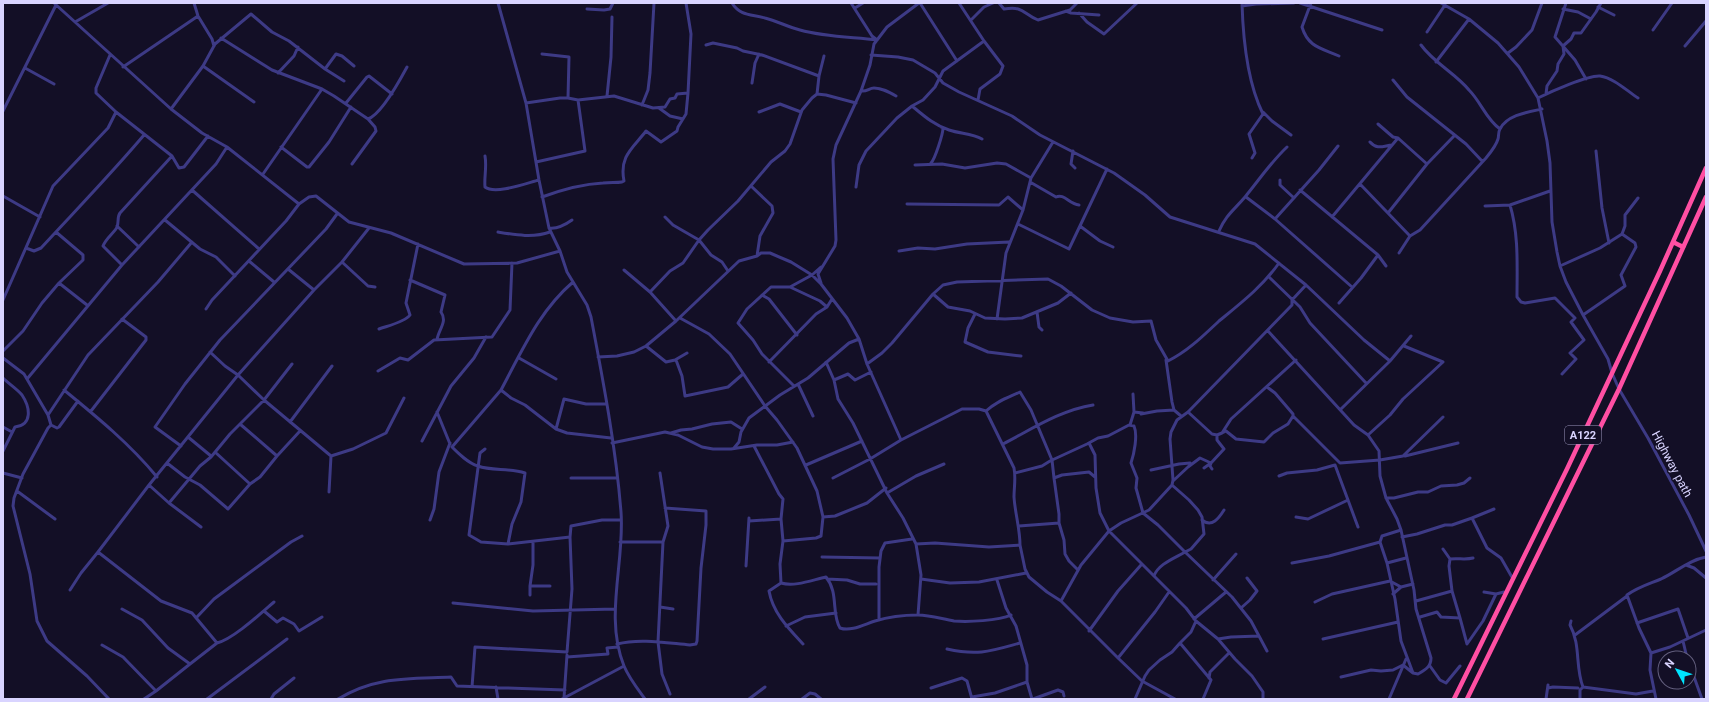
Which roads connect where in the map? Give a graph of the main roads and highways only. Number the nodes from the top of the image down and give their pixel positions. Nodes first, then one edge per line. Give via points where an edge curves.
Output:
1 (1706, 168) edge
2 (1706, 197) edge
3 (1672, 242) junction
4 (1684, 246) junction
5 (1454, 699) edge
6 (1467, 699) edge

1 - 3 highway, A122
2 - 4 highway, A122
3 - 4 highway
3 - 5 highway, A122 via 1612,373
4 - 6 highway, A122 via 1619,388

